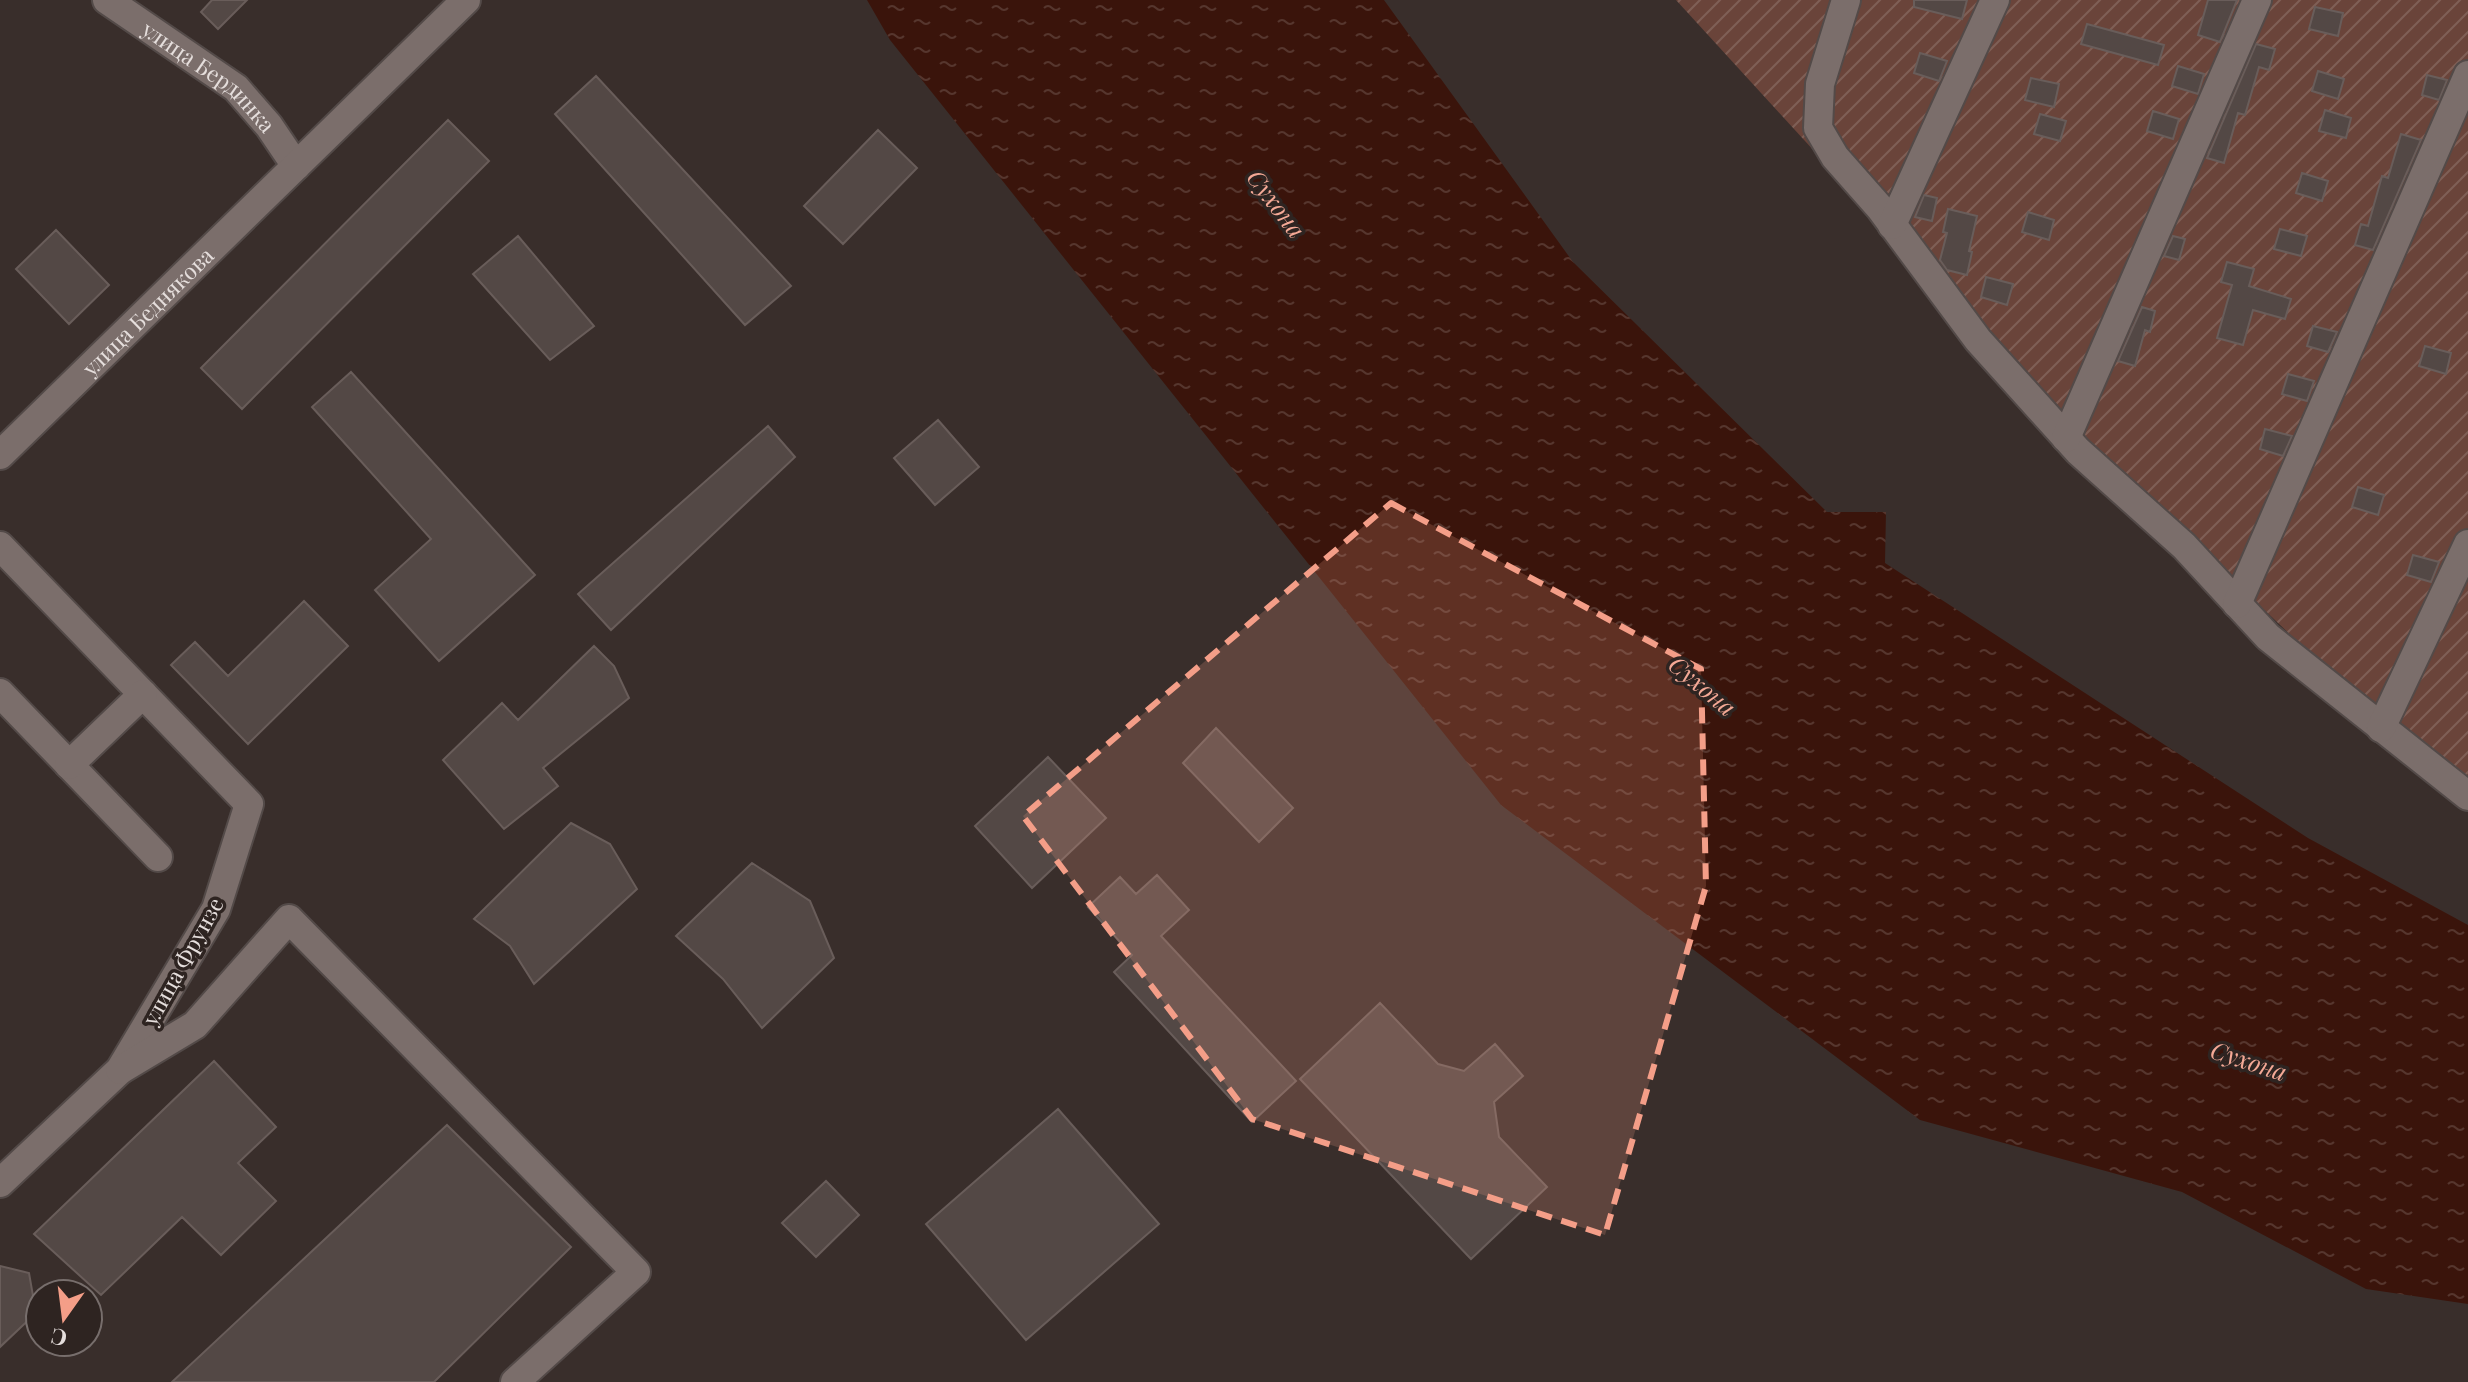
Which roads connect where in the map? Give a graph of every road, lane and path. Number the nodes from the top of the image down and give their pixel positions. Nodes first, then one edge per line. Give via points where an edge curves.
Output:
1 (107, 0) edge
2 (466, 0) edge
3 (1846, 0) edge
4 (1995, 0) edge
5 (2257, 0) edge
6 (2468, 75) edge
7 (296, 166) junction
8 (1892, 225) junction
9 (2066, 438) junction
10 (0, 455) edge
11 (2468, 544) edge
12 (0, 546) edge
13 (2237, 604) junction
14 (0, 693) edge
15 (143, 694) junction
16 (2381, 728) junction
17 (69, 765) junction
18 (2468, 796) edge
19 (158, 857) dead end
20 (120, 1070) junction
21 (0, 1183) edge
22 (515, 1382) edge

1 - 7 street, улица Бердинка via 236,88
2 - 7 street, улица Беднякова
3 - 8 street via 1820,84 1818,128 1835,157
4 - 8 street
5 - 9 street
6 - 13 street
7 - 10 street, улица Беднякова
8 - 9 street via 1978,340
9 - 13 street via 2184,546
11 - 16 street
12 - 15 street, улица Фрунзе
13 - 16 street via 2268,637
14 - 17 street
15 - 17 street
15 - 20 street, улица Фрунзе via 249,804 216,909
16 - 18 street
17 - 19 street
20 - 21 street, улица Фрунзе
20 - 22 street via 195,1025 289,919 636,1272

